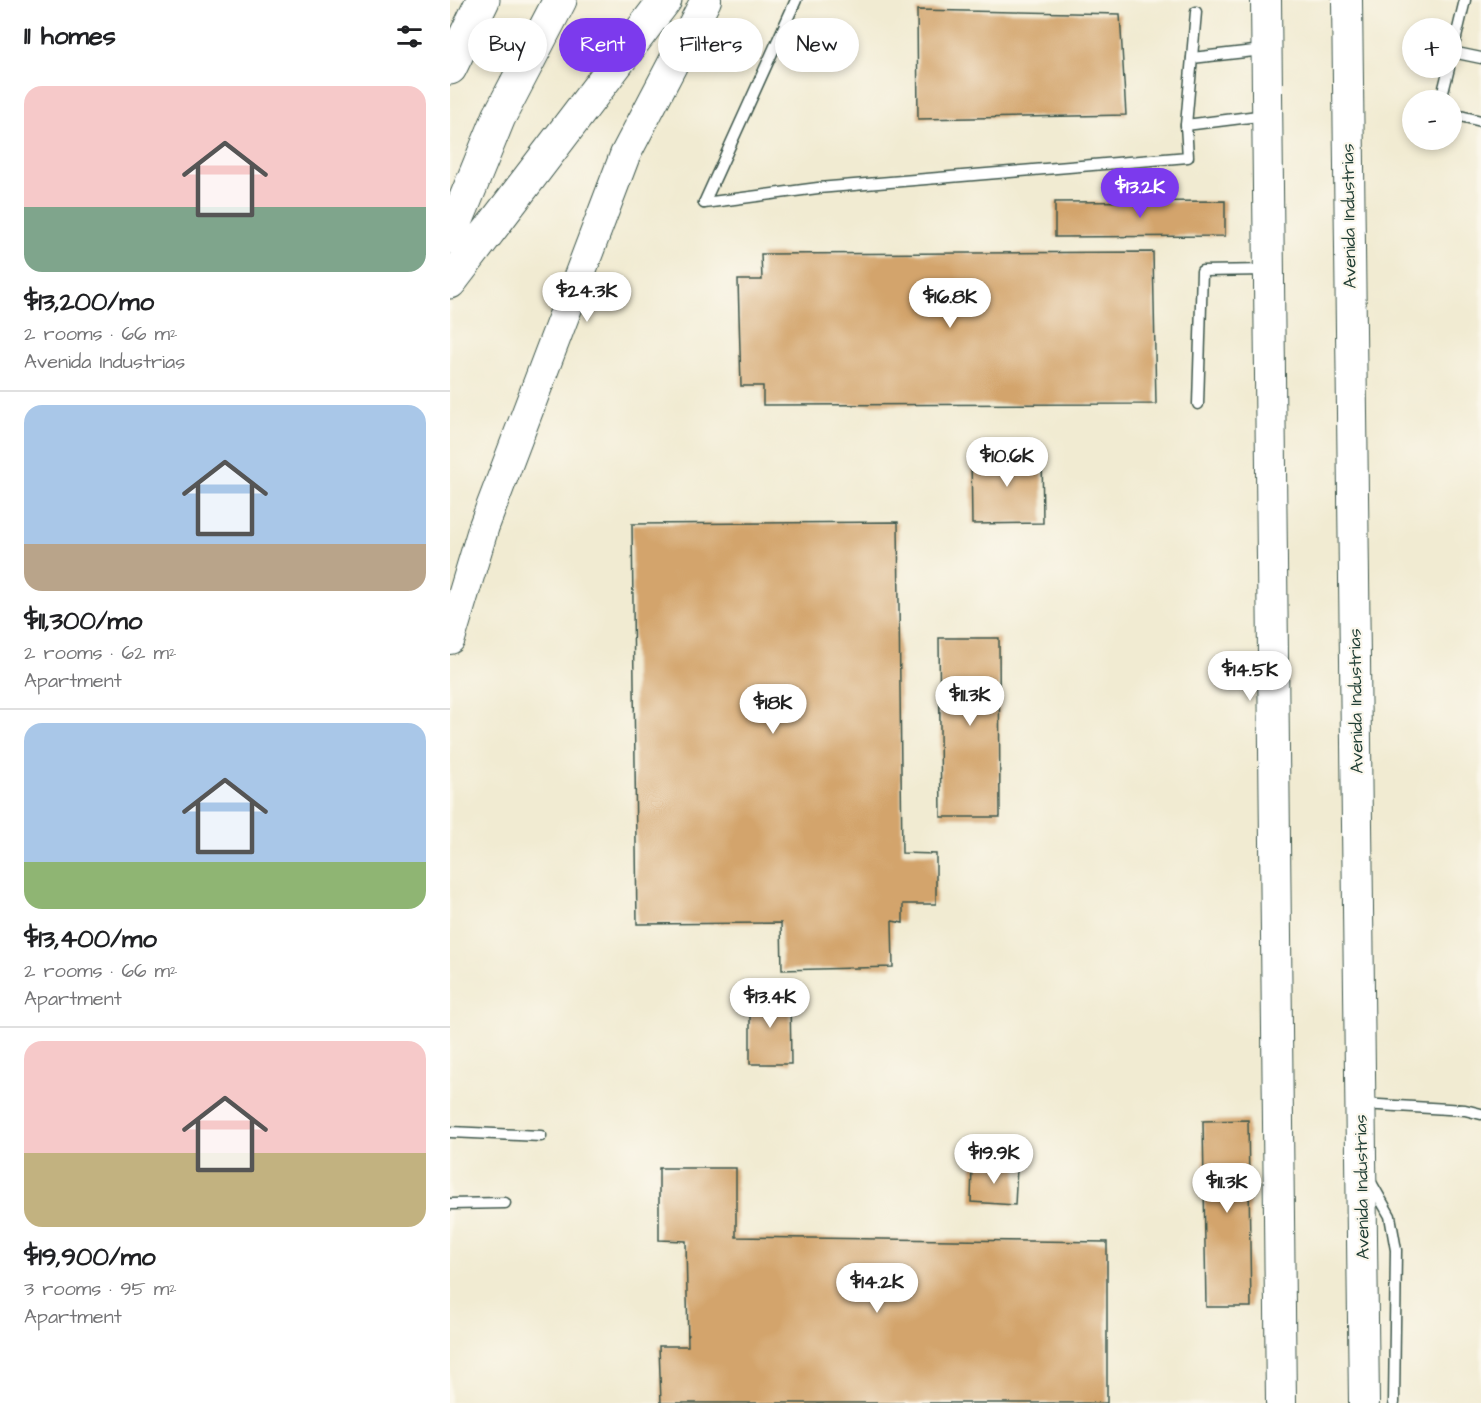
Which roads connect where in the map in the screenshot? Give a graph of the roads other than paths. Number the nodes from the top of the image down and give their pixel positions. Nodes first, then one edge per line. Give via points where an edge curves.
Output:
1 (483, 0) edge
2 (560, 0) edge
3 (665, 0) edge
4 (706, 0) edge
5 (796, 0) edge
6 (1266, 0) edge
7 (1347, 0) edge
8 (1465, 0) edge
9 (1196, 12) dead end
10 (1461, 18) edge
11 (1267, 50) junction
12 (1462, 55) edge
13 (1191, 58) junction
14 (1481, 58) edge
15 (450, 68) edge
16 (1267, 115) junction
17 (1462, 116) edge
18 (1481, 121) edge
19 (1186, 125) junction
20 (450, 237) edge
21 (1269, 270) junction
22 (450, 282) edge
23 (1198, 404) dead end
24 (450, 639) edge
25 (1361, 1104) junction
26 (1481, 1114) edge
27 (450, 1132) edge
28 (541, 1136) dead end
29 (1362, 1163) junction
30 (505, 1203) dead end
31 (450, 1204) edge
32 (1281, 1403) edge
33 (1364, 1403) edge
34 (1394, 1403) edge

1 - 15 highway
2 - 20 highway via 500,117
3 - 22 highway
4 - 24 main road via 625,155 484,526
5 - 19 lane via 704,203 818,188 1188,157
6 - 11 main road
7 - 25 main road, Avenida Industrias
8 - 10 lane
9 - 13 lane
11 - 13 lane
11 - 16 main road
12 - 14 lane
13 - 19 lane
16 - 19 lane
16 - 21 main road
17 - 18 lane
21 - 23 lane via 1202,271
21 - 32 main road
25 - 26 lane
25 - 29 main road, Avenida Industrias
27 - 28 lane
29 - 33 main road, Avenida Industrias
29 - 34 lane via 1390,1216 1396,1250
30 - 31 lane

